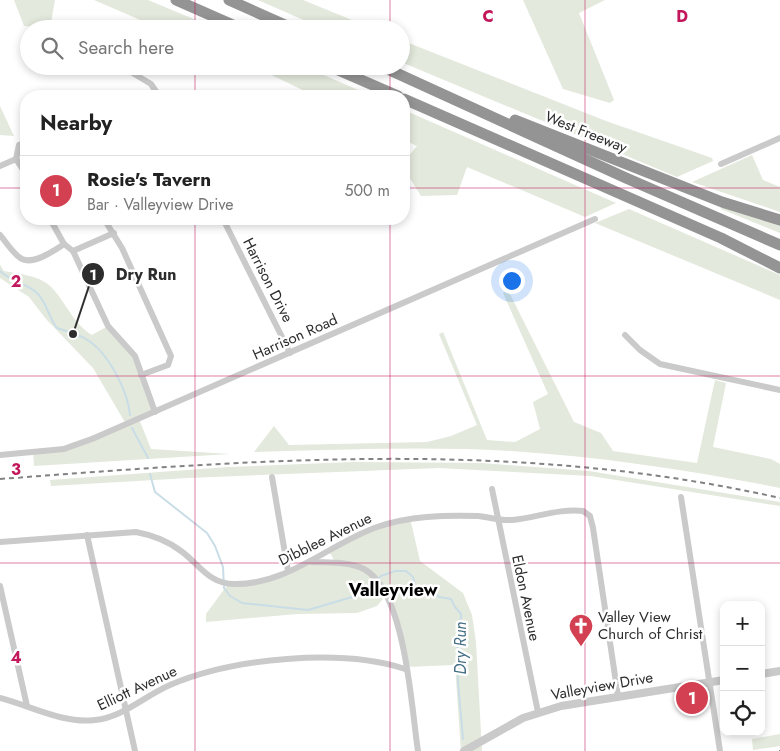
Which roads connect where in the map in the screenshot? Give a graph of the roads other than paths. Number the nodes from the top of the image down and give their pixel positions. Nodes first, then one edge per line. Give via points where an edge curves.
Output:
1 (176, 0) edge
2 (229, 0) edge
3 (222, 20) edge
4 (274, 20) edge
5 (136, 75) edge
6 (350, 75) edge
7 (402, 75) edge
8 (404, 75) edge
9 (155, 90) edge
10 (384, 90) edge
11 (410, 102) edge
12 (780, 138) edge
13 (20, 145) edge
14 (16, 159) junction
15 (721, 164) dead end
16 (20, 165) edge
17 (0, 166) edge
18 (595, 219) dead end
19 (780, 220) edge
20 (53, 225) edge
21 (108, 225) edge
22 (226, 225) edge
23 (114, 233) junction
24 (0, 235) edge
25 (721, 238) junction
26 (64, 244) junction
27 (780, 245) edge
28 (73, 251) junction
29 (780, 261) edge
30 (780, 268) edge
31 (625, 335) dead end
32 (290, 353) junction
33 (141, 375) junction
34 (780, 390) edge
35 (155, 412) junction
36 (0, 455) edge
37 (272, 477) dead end
38 (492, 489) dead end
39 (681, 497) dead end
40 (497, 518) junction
41 (87, 535) junction
42 (0, 542) edge
43 (309, 562) junction
44 (288, 571) junction
45 (0, 586) edge
46 (406, 669) junction
47 (780, 671) edge
48 (765, 673) edge
49 (720, 681) edge
50 (710, 682) junction
51 (618, 696) junction
52 (0, 698) edge
53 (27, 706) junction
54 (126, 708) junction
55 (538, 712) junction
56 (135, 751) edge
57 (418, 751) edge
58 (464, 751) edge
59 (720, 751) edge

1 - 3 highway
2 - 4 highway
5 - 9 street
6 - 10 highway
7 - 27 highway
8 - 19 highway, West Freeway via 697,192
11 - 25 highway
12 - 15 street
13 - 14 street
14 - 16 street
14 - 17 street
18 - 32 street, Harrison Road
20 - 26 street
21 - 23 street
22 - 32 street, Harrison Drive
23 - 28 street
23 - 33 street via 171,356 168,365
24 - 26 street via 21,258 27,260
25 - 29 highway
25 - 30 highway
26 - 28 street
28 - 33 street via 108,326 135,356
31 - 34 street via 660,364
32 - 35 street, Harrison Road
33 - 35 street
35 - 36 street, Harrison Road via 64,449
37 - 44 street
38 - 40 street, Eldon Avenue
39 - 50 street
40 - 43 street, Dibblee Avenue via 422,517 391,522 359,534
40 - 51 street, Dibblee Avenue via 510,520 578,510 587,512 593,528
40 - 55 street, Eldon Avenue
41 - 42 street, Dibblee Avenue
41 - 44 street, Dibblee Avenue via 136,532 153,536 181,550 208,576 228,584 254,582
41 - 54 street
43 - 44 street, Dibblee Avenue
43 - 46 street via 355,566 375,579 387,593 396,613
45 - 53 street
46 - 54 street, Elliott Avenue via 351,658 250,664 184,679
46 - 57 street
47 - 48 street
49 - 50 street, Valleyview Drive
50 - 51 street, Valleyview Drive
50 - 59 street
51 - 55 street, Valleyview Drive
52 - 53 street, Elliott Avenue
53 - 54 street, Elliott Avenue via 77,721 110,717
54 - 56 street
55 - 58 street, Valleyview Drive

